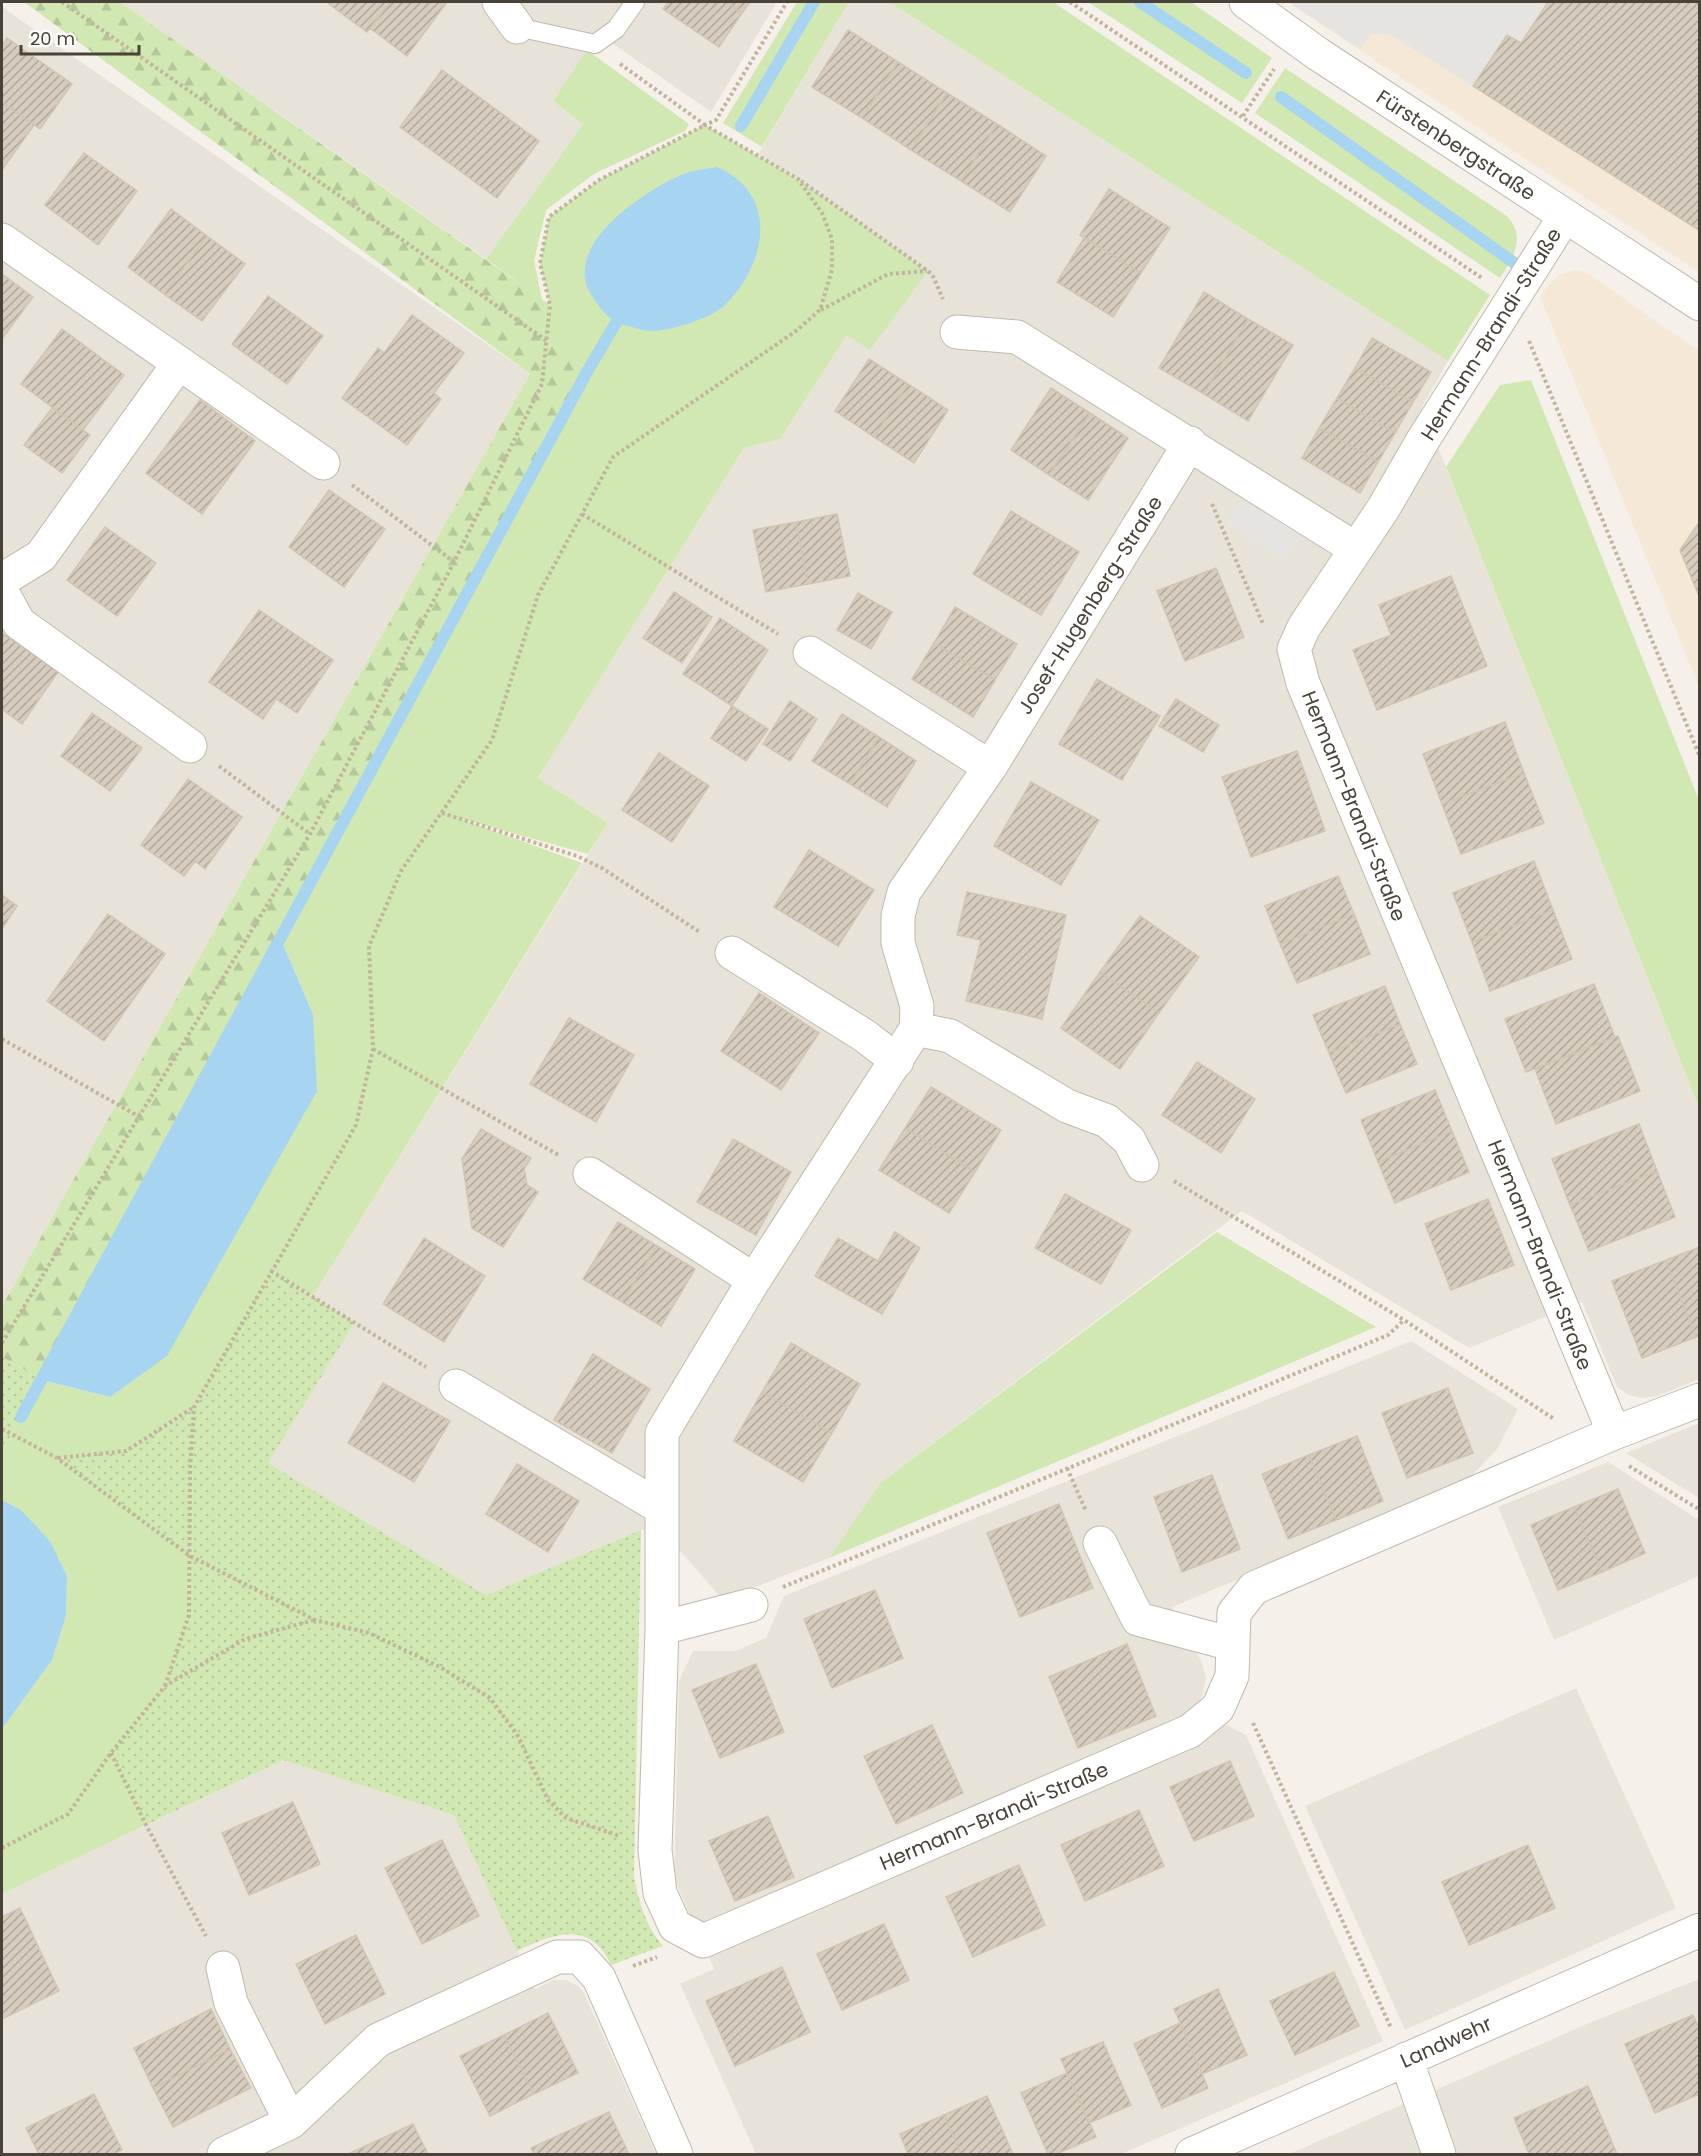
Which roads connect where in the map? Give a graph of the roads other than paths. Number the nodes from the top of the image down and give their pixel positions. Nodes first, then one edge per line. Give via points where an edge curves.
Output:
1 (636, 2) edge
2 (1246, 2) edge
3 (508, 14) edge
4 (1565, 216) junction
5 (2, 240) edge
6 (1700, 304) edge
7 (957, 332) road end
8 (179, 363) junction
9 (1199, 449) junction
10 (323, 463) road end
11 (1356, 549) junction
12 (2, 580) edge
13 (2, 592) edge
14 (810, 653) road end
15 (190, 746) road end
16 (990, 767) junction
17 (732, 953) road end
18 (916, 1029) junction
19 (897, 1061) junction
20 (1142, 1165) road end
21 (591, 1174) road end
22 (754, 1280) junction
23 (456, 1386) road end
24 (1700, 1400) edge
25 (1603, 1438) junction
26 (660, 1507) junction
27 (1100, 1543) road end
28 (752, 1605) road end
29 (662, 1628) junction
30 (1232, 1660) junction
31 (1700, 1930) edge
32 (223, 1968) road end
33 (1406, 2059) junction
34 (291, 2122) junction
35 (224, 2154) edge
36 (676, 2154) edge
37 (1192, 2154) edge
38 (1439, 2154) edge

1 - 3 lane via 616,29 594,45
2 - 4 street, Fürstenbergstraße
4 - 6 street, Fürstenbergstraße
4 - 11 street, Hermann-Brandi-Straße
5 - 8 street
7 - 9 street via 1017,337
8 - 10 street
8 - 12 street via 41,556
9 - 11 street
9 - 16 street, Josef-Hugenberg-Straße
11 - 25 street, Hermann-Brandi-Straße via 1304,627 1294,649 1303,683
13 - 15 street via 20,623
14 - 16 street
16 - 18 street, Josef-Hugenberg-Straße via 904,892 898,943 917,1006
17 - 19 street via 865,1036
18 - 19 street
18 - 20 street via 950,1036 1067,1106 1107,1121 1129,1140
19 - 22 street
21 - 22 street
22 - 26 street via 662,1433
23 - 26 street
24 - 25 street, Hermann-Brandi-Straße
25 - 30 street, Hermann-Brandi-Straße via 1254,1588 1234,1613
26 - 29 street
27 - 30 street via 1138,1618
28 - 29 street
29 - 30 street, Hermann-Brandi-Straße via 655,1850 660,1893 675,1926 703,1941 1190,1731 1218,1708
31 - 33 street, Landwehr
32 - 34 street via 231,2003
33 - 37 street, Landwehr
33 - 38 street
34 - 35 street
34 - 36 street via 378,2040 557,1957 580,1957 598,1978

